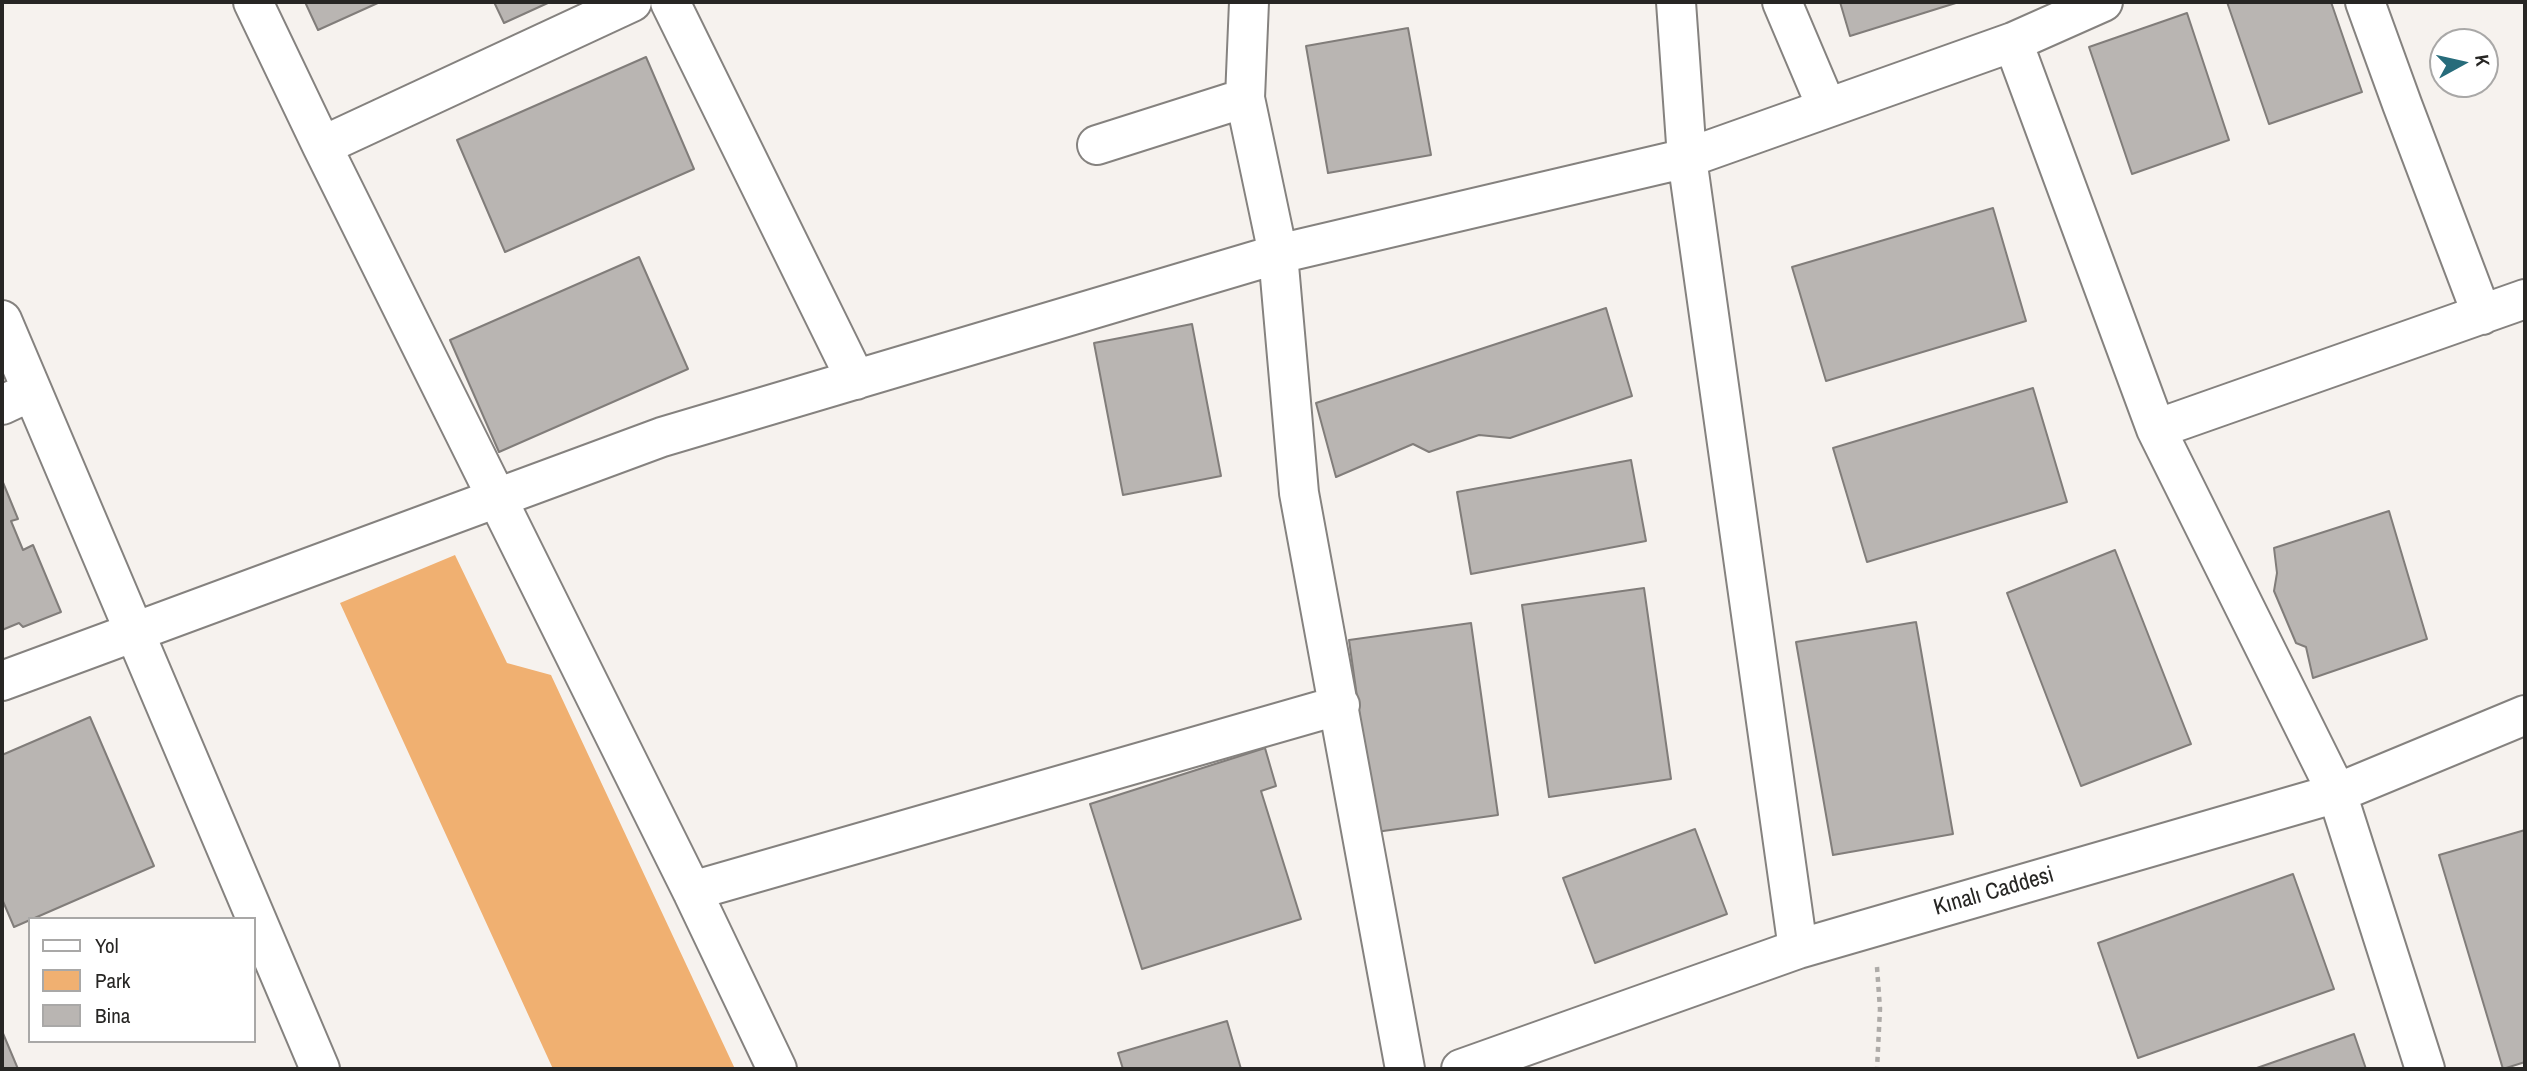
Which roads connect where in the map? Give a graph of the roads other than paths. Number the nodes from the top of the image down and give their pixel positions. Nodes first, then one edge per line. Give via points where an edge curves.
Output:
1 (253, 2) edge
2 (632, 2) edge
3 (670, 2) edge
4 (1249, 2) edge
5 (1676, 2) edge
6 (1782, 2) edge
7 (2103, 2) edge
8 (2365, 2) edge
9 (2013, 42) junction
10 (1245, 98) junction
11 (1827, 108) junction
12 (1097, 145) dead end
13 (322, 146) junction
14 (1687, 158) junction
15 (1278, 254) junction
16 (2525, 299) edge
17 (2482, 315) junction
18 (2, 320) edge
19 (856, 380) junction
20 (17, 398) edge
21 (2156, 429) junction
22 (496, 498) junction
23 (134, 631) junction
24 (2, 681) edge
25 (1340, 705) junction
26 (2525, 715) edge
27 (2337, 793) junction
28 (692, 891) junction
29 (255, 917) edge
30 (256, 918) edge
31 (1798, 949) junction
32 (320, 1069) edge
33 (777, 1069) edge
34 (1405, 1069) edge
35 (1461, 1069) edge
36 (2425, 1069) edge

1 - 13 street
2 - 13 street
3 - 19 street
4 - 10 street
5 - 14 street
6 - 11 street
7 - 9 street
8 - 17 street
9 - 11 street
9 - 21 street
10 - 12 street
10 - 15 street
11 - 14 street
13 - 22 street
14 - 15 street
14 - 31 street
15 - 19 street
15 - 25 street via 1299,493
16 - 17 street
17 - 21 street
18 - 20 street
19 - 22 street via 662,437
20 - 23 street
21 - 27 street
22 - 23 street
22 - 28 street
23 - 24 street
23 - 29 street
25 - 28 street
25 - 34 street
26 - 27 street, Kınalı Caddesi
27 - 31 street, Kınalı Caddesi
27 - 36 street
28 - 33 street
30 - 32 street
31 - 35 street, Kınalı Caddesi

